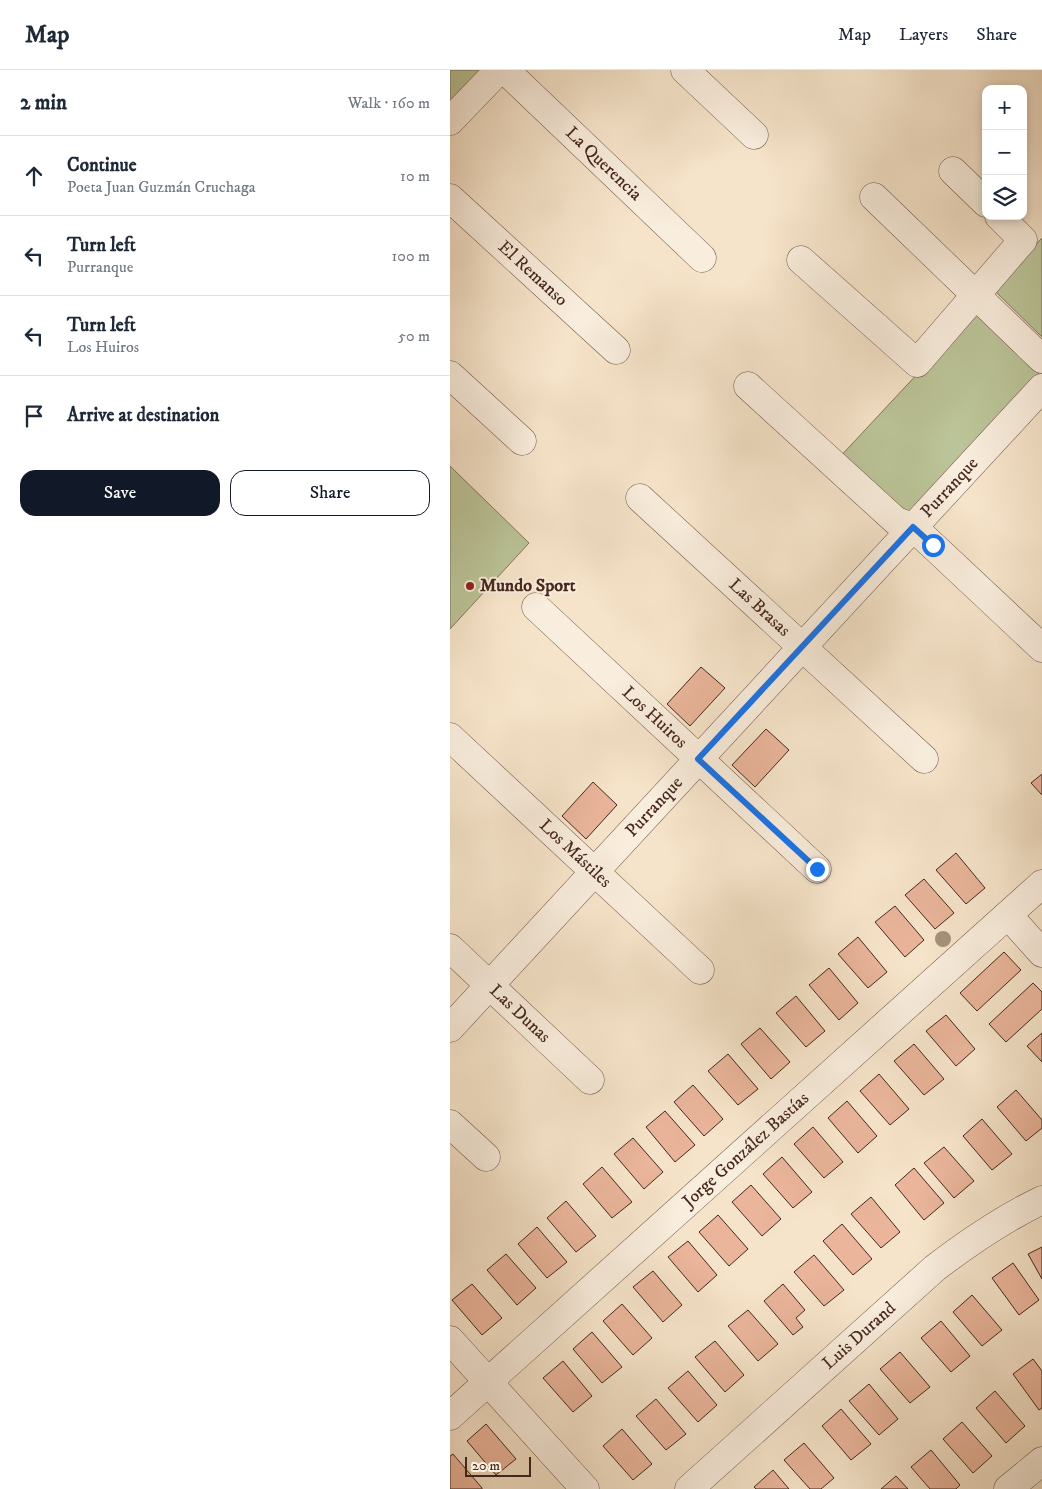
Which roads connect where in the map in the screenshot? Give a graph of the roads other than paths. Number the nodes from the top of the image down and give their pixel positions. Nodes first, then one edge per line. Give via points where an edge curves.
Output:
1 (499, 70) edge
2 (505, 70) edge
3 (685, 70) edge
4 (450, 121) edge
5 (754, 135) dead end
6 (953, 171) dead end
7 (874, 197) dead end
8 (450, 198) edge
9 (982, 199) edge
10 (1003, 220) edge
11 (702, 258) dead end
12 (801, 260) dead end
13 (976, 295) junction
14 (616, 350) dead end
15 (1042, 359) edge
16 (450, 375) edge
17 (748, 386) dead end
18 (1042, 388) edge
19 (522, 441) dead end
20 (640, 498) dead end
21 (913, 527) junction
22 (536, 607) dead end
23 (1039, 639) edge
24 (802, 647) junction
25 (450, 737) edge
26 (698, 759) junction
27 (924, 759) dead end
28 (817, 869) dead end
29 (594, 872) junction
30 (1042, 884) edge
31 (1008, 915) junction
32 (450, 948) edge
33 (1042, 953) edge
34 (700, 970) dead end
35 (489, 985) junction
36 (450, 1028) edge
37 (590, 1080) dead end
38 (450, 1124) edge
39 (486, 1158) dead end
40 (1042, 1200) edge
41 (450, 1340) edge
42 (488, 1382) junction
43 (450, 1416) edge
44 (1042, 1461) edge
45 (585, 1489) edge
46 (689, 1489) edge
47 (1008, 1489) edge

1 - 4 street
2 - 11 street, La Querencia
3 - 5 street
6 - 9 street
7 - 13 street
8 - 14 street, El Remanso
10 - 13 street via 1023,240
12 - 13 street via 917,363
13 - 15 street
16 - 19 street
17 - 21 street via 896,521
18 - 21 street, Purranque
20 - 24 street, Las Brasas
21 - 23 street
21 - 24 street, Purranque
22 - 26 street, Los Huiros
24 - 26 street, Purranque
24 - 27 street, Las Brasas
25 - 29 street, Los Mástiles
26 - 28 street, Los Huiros
26 - 29 street, Purranque
29 - 34 street, Los Mástiles
29 - 35 street, Purranque
30 - 31 street, Jorge González Bastías
31 - 33 street
31 - 42 street, Jorge González Bastías
32 - 35 street, Las Dunas
35 - 36 street, Purranque
35 - 37 street, Las Dunas
38 - 39 street
40 - 46 street, Luis Durand via 964,1245 935,1268
41 - 42 street
42 - 43 street, Jorge González Bastías
42 - 45 street
44 - 47 street

